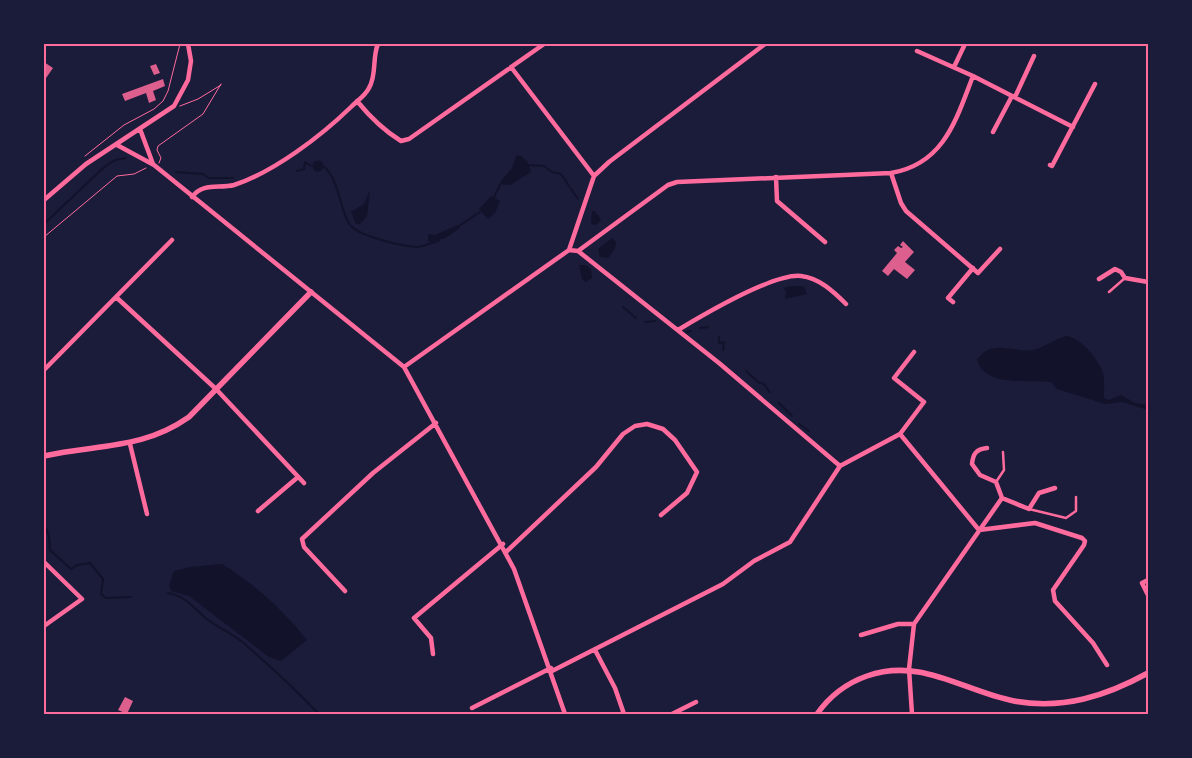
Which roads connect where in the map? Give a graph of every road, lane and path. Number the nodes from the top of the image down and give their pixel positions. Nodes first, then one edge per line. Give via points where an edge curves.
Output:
1 (180, 44) edge
2 (188, 44) edge
3 (378, 44) edge
4 (544, 44) edge
5 (765, 44) edge
6 (965, 44) edge
7 (917, 51) dead end
8 (1034, 56) dead end
9 (511, 67) junction
10 (954, 68) junction
11 (973, 76) junction
12 (1095, 84) dead end
13 (1013, 96) junction
14 (357, 101) junction
15 (174, 106) junction
16 (1073, 127) junction
17 (140, 129) junction
18 (993, 132) dead end
19 (117, 145) junction
20 (82, 160) dead end
21 (154, 165) junction
22 (1050, 165) dead end
23 (891, 173) junction
24 (594, 176) junction
25 (776, 177) junction
26 (192, 196) junction
27 (44, 200) edge
28 (44, 238) edge
29 (172, 240) dead end
30 (825, 242) dead end
31 (1000, 249) dead end
32 (569, 250) junction
33 (578, 252) junction
34 (973, 268) junction
35 (1125, 278) junction
36 (1099, 279) dead end
37 (1148, 282) edge
38 (311, 292) junction
39 (1109, 292) dead end
40 (116, 297) junction
41 (953, 302) dead end
42 (846, 304) dead end
43 (678, 330) junction
44 (914, 352) dead end
45 (404, 367) junction
46 (44, 370) edge
47 (216, 389) junction
48 (436, 423) junction
49 (900, 434) junction
50 (130, 444) junction
51 (987, 448) dead end
52 (1003, 452) dead end
53 (44, 456) edge
54 (840, 466) junction
55 (298, 477) junction
56 (996, 482) junction
57 (304, 484) dead end
58 (1055, 488) dead end
59 (1076, 497) dead end
60 (1002, 498) junction
61 (1029, 509) junction
62 (258, 511) dead end
63 (147, 514) dead end
64 (661, 515) dead end
65 (979, 530) junction
66 (503, 544) junction
67 (506, 552) junction
68 (44, 562) edge
69 (1148, 580) edge
70 (345, 591) dead end
71 (1148, 595) edge
72 (914, 624) junction
73 (44, 626) edge
74 (861, 636) dead end
75 (595, 650) junction
76 (433, 654) dead end
77 (1107, 665) dead end
78 (551, 670) junction
79 (909, 670) junction
80 (1148, 673) edge
81 (696, 702) dead end
82 (472, 708) dead end
83 (565, 714) edge
84 (624, 714) edge
85 (672, 714) edge
86 (817, 714) edge
87 (912, 714) edge

1 - 20 path via 163,101 124,125
2 - 15 street via 191,61 188,80
3 - 14 street via 370,87
4 - 9 street
5 - 24 street via 608,162
6 - 10 street
7 - 10 street
8 - 13 street
9 - 14 street via 409,139 401,141 380,126
9 - 24 street
10 - 11 street
11 - 13 street
11 - 23 street via 957,119 940,145 916,166
12 - 16 street
13 - 16 street
13 - 18 street
14 - 26 street via 310,142 270,167 234,185 207,187 197,190
15 - 17 street
15 - 21 path via 198,99 221,84 203,114 158,146 161,160
16 - 22 street
17 - 19 street
17 - 21 street
19 - 21 street
19 - 27 street via 86,164
21 - 26 street
21 - 28 path via 134,174 117,176
23 - 25 street
23 - 34 street via 906,211
24 - 32 street
25 - 30 street via 777,201
25 - 33 street via 668,185
26 - 38 street
29 - 40 street
31 - 34 street via 978,273
32 - 33 street
32 - 45 street
33 - 43 street
34 - 41 street via 948,298
35 - 36 street via 1115,269
35 - 37 street
35 - 39 lane
38 - 45 street
38 - 47 street
40 - 46 street
40 - 47 street
42 - 43 street via 813,279 788,277 739,297
43 - 54 street
44 - 49 street via 894,378 924,402
45 - 48 street
47 - 50 street via 189,417 172,429
47 - 55 street
48 - 66 street
48 - 70 street via 373,473 302,539 304,547
49 - 54 street
49 - 65 street
50 - 53 street
50 - 63 street
51 - 56 street via 973,455 972,464 980,475
52 - 56 lane via 1004,470
54 - 75 street via 790,542 754,561 723,584
55 - 57 street
55 - 62 street
56 - 60 street
58 - 61 street via 1039,493
59 - 61 lane via 1076,511 1066,518
60 - 61 street
60 - 65 street
64 - 67 street via 687,493 697,472 675,440 663,429 647,424 635,426 623,434 596,467
65 - 72 street
65 - 77 street via 1035,523 1085,541 1057,581 1053,590 1054,600 1093,643
66 - 67 street
66 - 76 street via 414,618 430,638
67 - 78 street
68 - 73 street via 82,599
69 - 71 street via 1142,583
72 - 74 street via 898,624
72 - 79 street
75 - 78 street
75 - 84 street via 615,688
78 - 82 street
78 - 83 street
79 - 80 street via 940,676 1014,700 1061,704 1097,696
79 - 86 street via 892,670 860,678 833,696
79 - 87 street
81 - 85 street

